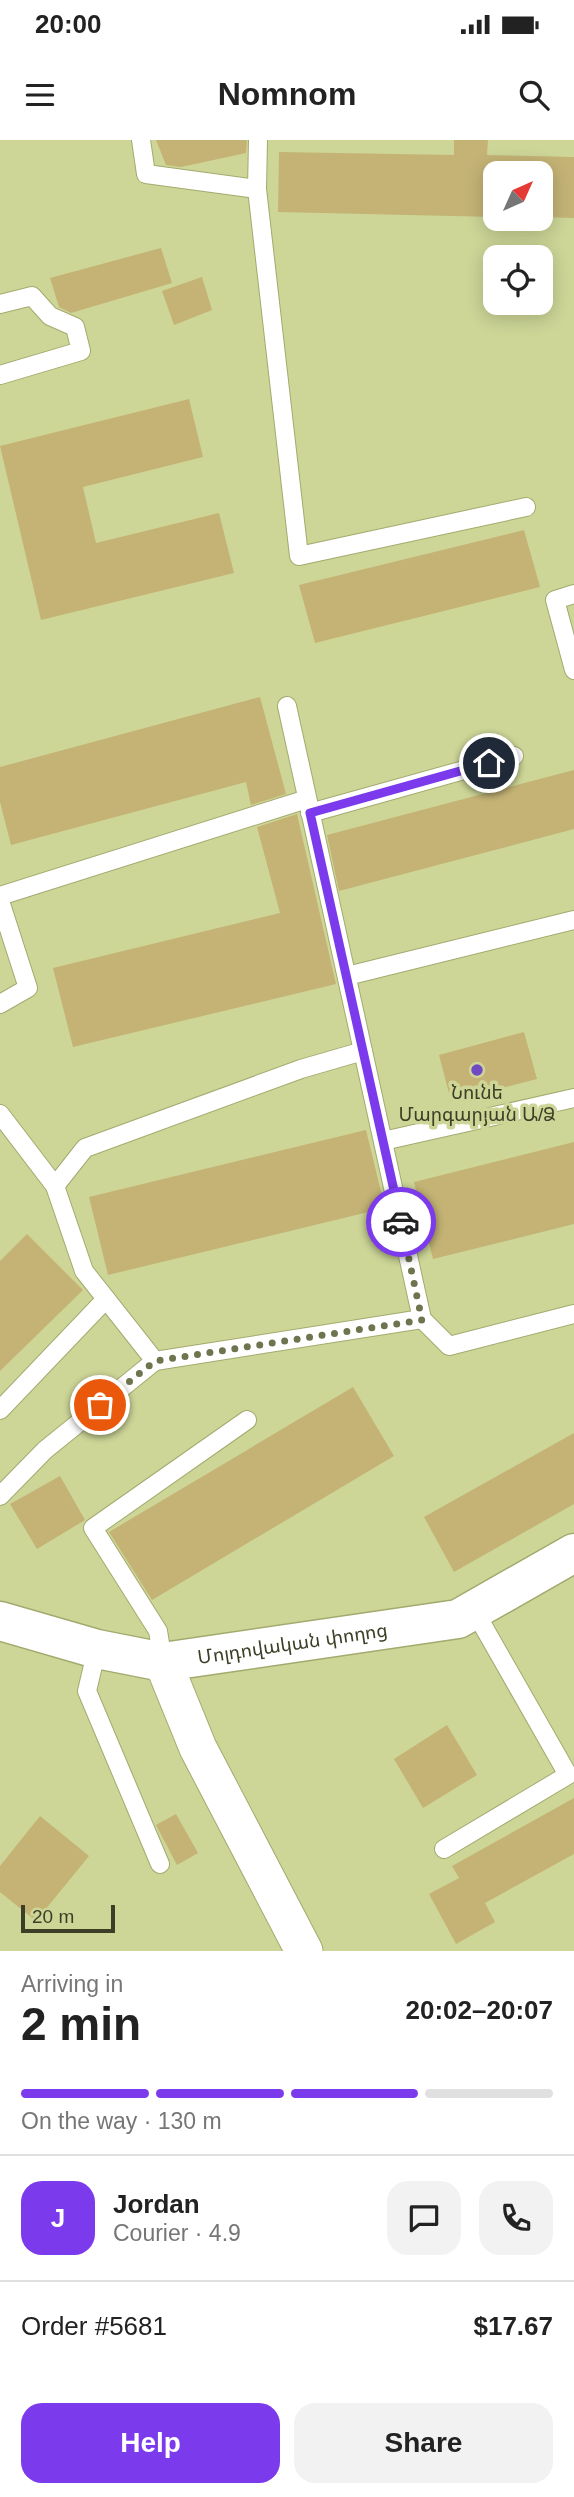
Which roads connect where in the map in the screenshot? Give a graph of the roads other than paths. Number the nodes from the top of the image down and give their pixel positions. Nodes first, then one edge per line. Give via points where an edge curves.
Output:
1 (141, 140) edge
2 (258, 140) edge
3 (257, 189) junction
4 (0, 304) edge
5 (0, 375) edge
6 (526, 507) dead end
7 (574, 594) edge
8 (574, 670) edge
9 (287, 706) dead end
10 (514, 756) dead end
11 (308, 806) junction
12 (0, 898) edge
13 (574, 920) edge
14 (347, 976) junction
15 (0, 1004) edge
16 (363, 1051) junction
17 (574, 1098) edge
18 (3, 1126) edge
19 (383, 1141) junction
20 (55, 1186) junction
21 (106, 1299) junction
22 (574, 1314) edge
23 (422, 1320) junction
24 (155, 1361) junction
25 (0, 1410) edge
26 (247, 1420) dead end
27 (0, 1496) edge
28 (574, 1553) edge
29 (474, 1610) junction
30 (0, 1621) edge
31 (97, 1649) junction
32 (163, 1662) junction
33 (444, 1849) dead end
34 (160, 1864) dead end
35 (304, 1951) edge

1 - 3 lane via 146,174
2 - 3 lane
3 - 6 lane via 299,556
4 - 5 lane via 32,296 50,316 75,327 81,351
7 - 8 lane via 555,600
9 - 11 lane
10 - 11 lane
11 - 12 lane
11 - 14 lane
12 - 15 lane via 28,988
13 - 14 lane
14 - 16 lane
16 - 19 lane
16 - 20 lane via 85,1148
17 - 19 lane
18 - 20 lane
19 - 23 lane
20 - 21 lane via 83,1270
21 - 24 lane
21 - 25 lane
22 - 23 lane via 449,1346
23 - 24 lane
24 - 27 lane via 44,1450
26 - 32 lane via 93,1528 158,1631
28 - 29 street, Մոլդովական փողոց
29 - 32 street, Մոլդովական փողոց via 458,1619
29 - 33 lane via 568,1775
30 - 31 street, Մոլդովական փողոց
31 - 32 street, Մոլդովական փողոց
31 - 34 lane via 87,1691
32 - 35 street via 198,1748

